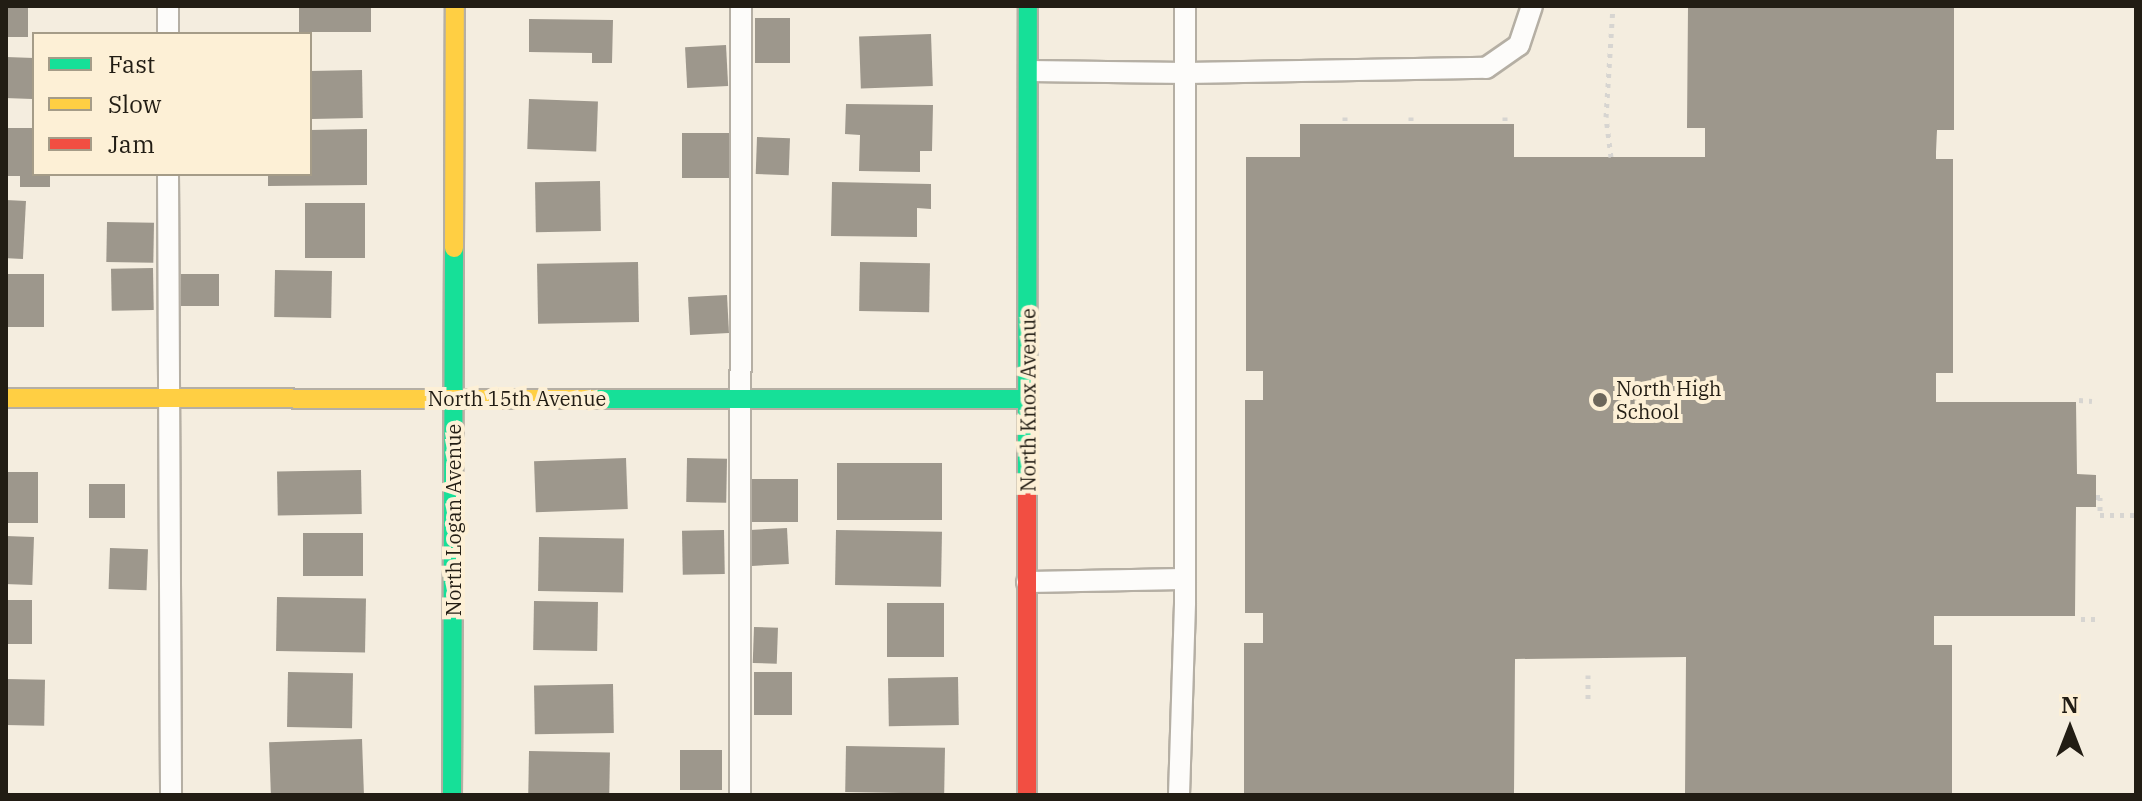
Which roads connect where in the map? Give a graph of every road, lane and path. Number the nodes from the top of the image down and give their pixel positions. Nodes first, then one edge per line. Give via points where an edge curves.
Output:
1 (168, 6) edge
2 (455, 6) edge
3 (741, 6) edge
4 (1028, 6) edge
5 (1185, 6) edge
6 (1532, 6) edge
7 (1613, 6) edge
8 (168, 32) edge
9 (1029, 71) junction
10 (1186, 73) junction
11 (1611, 157) dead end
12 (168, 176) edge
13 (6, 398) edge
14 (167, 398) junction
15 (452, 398) junction
16 (741, 398) junction
17 (1028, 399) junction
18 (2079, 400) dead end
19 (2092, 401) dead end
20 (2096, 497) dead end
21 (2136, 515) edge
22 (1185, 579) junction
23 (1027, 582) junction
24 (2081, 619) dead end
25 (2100, 619) dead end
26 (1588, 675) dead end
27 (1588, 699) dead end
28 (171, 795) edge
29 (452, 795) edge
30 (740, 795) edge
31 (1027, 795) edge
32 (1179, 795) edge

1 - 8 lane
2 - 15 street, North Logan Avenue
3 - 16 lane
4 - 9 street, North Knox Avenue
5 - 10 lane
6 - 10 lane via 1519,45 1486,68
7 - 11 path via 1606,117
9 - 10 lane
9 - 17 street, North Knox Avenue
10 - 22 lane
12 - 14 lane
13 - 14 street, North 15th Avenue
14 - 15 street, North 15th Avenue
14 - 28 lane
15 - 16 street, North 15th Avenue
15 - 29 street, North Logan Avenue
16 - 17 street, North 15th Avenue
16 - 30 lane
17 - 23 street, North Knox Avenue
18 - 19 path
20 - 21 path via 2100,515
22 - 23 lane
22 - 32 lane
23 - 31 street, North Knox Avenue
24 - 25 path
26 - 27 path

